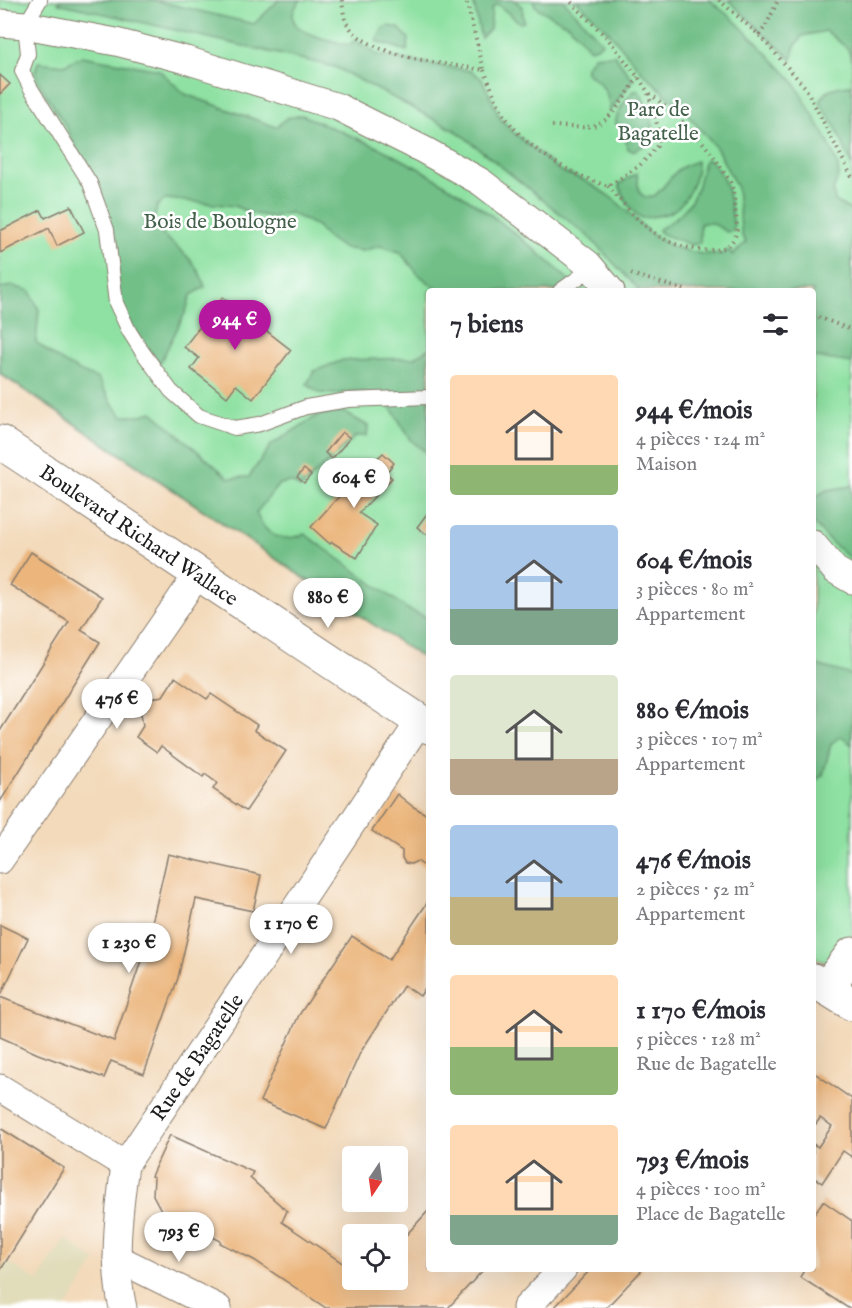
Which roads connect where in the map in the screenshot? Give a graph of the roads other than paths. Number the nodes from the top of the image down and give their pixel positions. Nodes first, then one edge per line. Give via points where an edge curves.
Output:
1 (40, 0) edge
2 (13, 24) edge
3 (602, 281) edge
4 (573, 288) edge
5 (426, 397) edge
6 (0, 442) edge
7 (816, 548) edge
8 (198, 574) junction
9 (852, 580) edge
10 (424, 724) edge
11 (0, 860) edge
12 (852, 954) edge
13 (826, 994) edge
14 (0, 1088) edge
15 (125, 1165) junction
16 (117, 1258) junction
17 (560, 1272) edge
18 (123, 1308) edge
19 (218, 1308) edge
20 (526, 1308) edge

1 - 2 lane
2 - 3 street via 116,42 338,107 481,182
2 - 5 lane via 28,54 22,71 90,183 107,230 116,303 141,350 171,391 199,416 235,428 260,424 306,407 348,400
3 - 4 lane
6 - 8 main road, Boulevard Richard Wallace
7 - 9 street via 835,570
8 - 10 main road, Boulevard Richard Wallace
8 - 11 street
10 - 15 street, Rue de Bagatelle
12 - 13 main road
14 - 15 street
15 - 16 street, Rue de Bagatelle
16 - 18 street, Rue de Bagatelle
16 - 19 street
17 - 20 street

